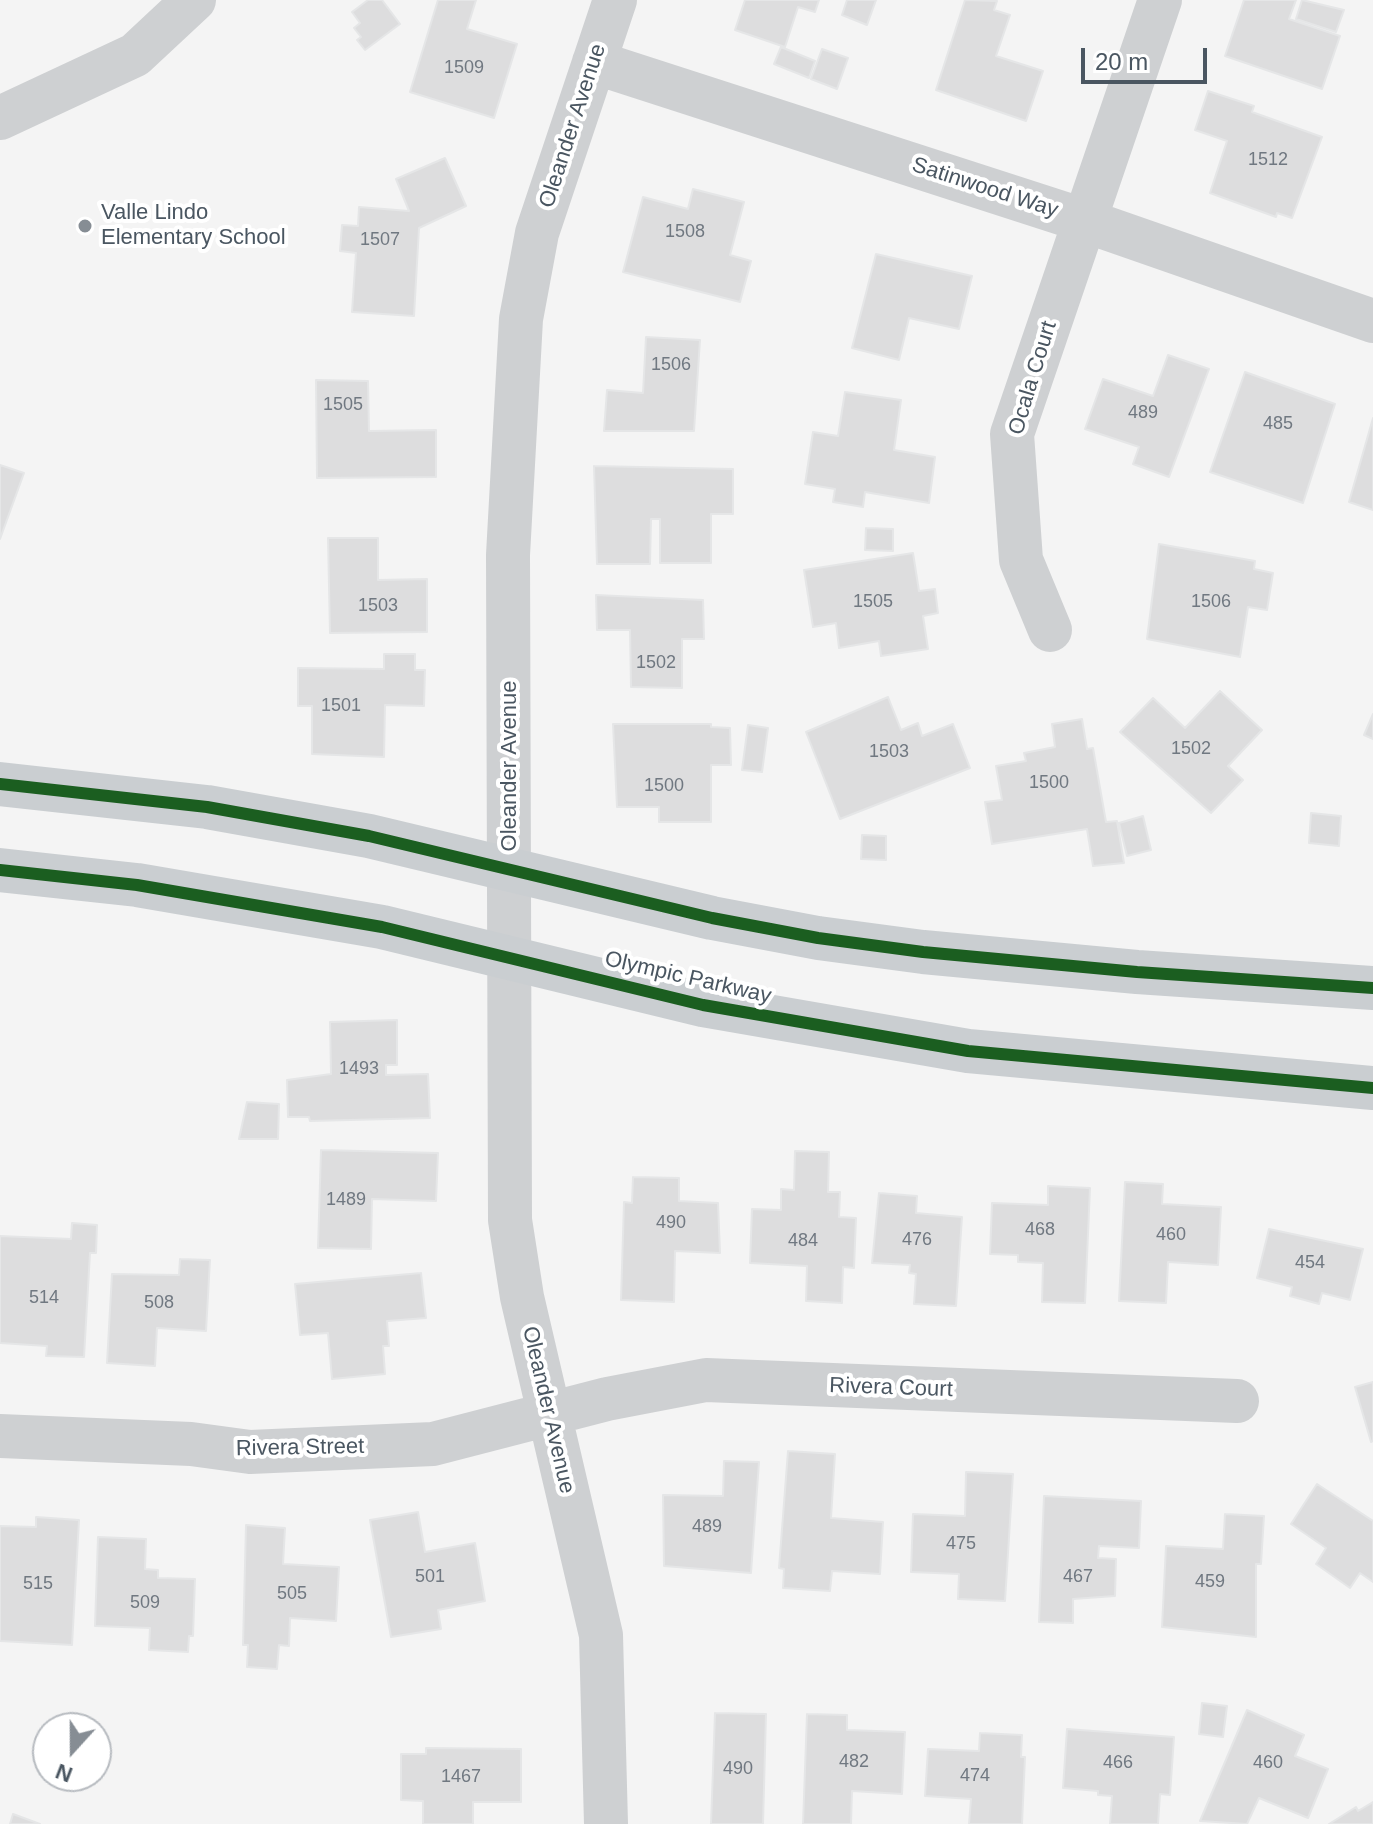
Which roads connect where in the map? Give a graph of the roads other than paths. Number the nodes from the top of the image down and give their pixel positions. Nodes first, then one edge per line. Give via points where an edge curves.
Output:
1 (194, 0) edge
2 (615, 0) edge
3 (1160, 0) edge
4 (594, 62) junction
5 (0, 118) edge
6 (1083, 220) junction
7 (1373, 321) edge
8 (1050, 630) dead end
9 (0, 784) edge
10 (0, 870) edge
11 (510, 871) junction
12 (510, 957) junction
13 (1373, 988) edge
14 (1373, 1088) edge
15 (1237, 1401) dead end
16 (549, 1415) junction
17 (0, 1436) edge
18 (606, 1824) edge

1 - 5 street via 135,55
2 - 4 street, Oleander Avenue
3 - 6 street, Ocala Court
4 - 6 street, Satinwood Way
4 - 11 street, Oleander Avenue via 537,233 521,319 508,555
6 - 7 street, Satinwood Way
6 - 8 street, Ocala Court via 1012,434 1021,560
9 - 11 main road via 207,807 369,836
10 - 12 main road, Olympic Parkway via 153,887 382,927
11 - 12 street, Oleander Avenue
11 - 13 main road via 712,918 848,942 1122,971
12 - 14 main road, Olympic Parkway via 703,1005 968,1051
12 - 16 street, Oleander Avenue via 510,1220
15 - 16 street, Rivera Court via 706,1380
16 - 17 street, Rivera Street via 433,1444 250,1452 191,1444
16 - 18 street, Oleander Avenue via 601,1635

